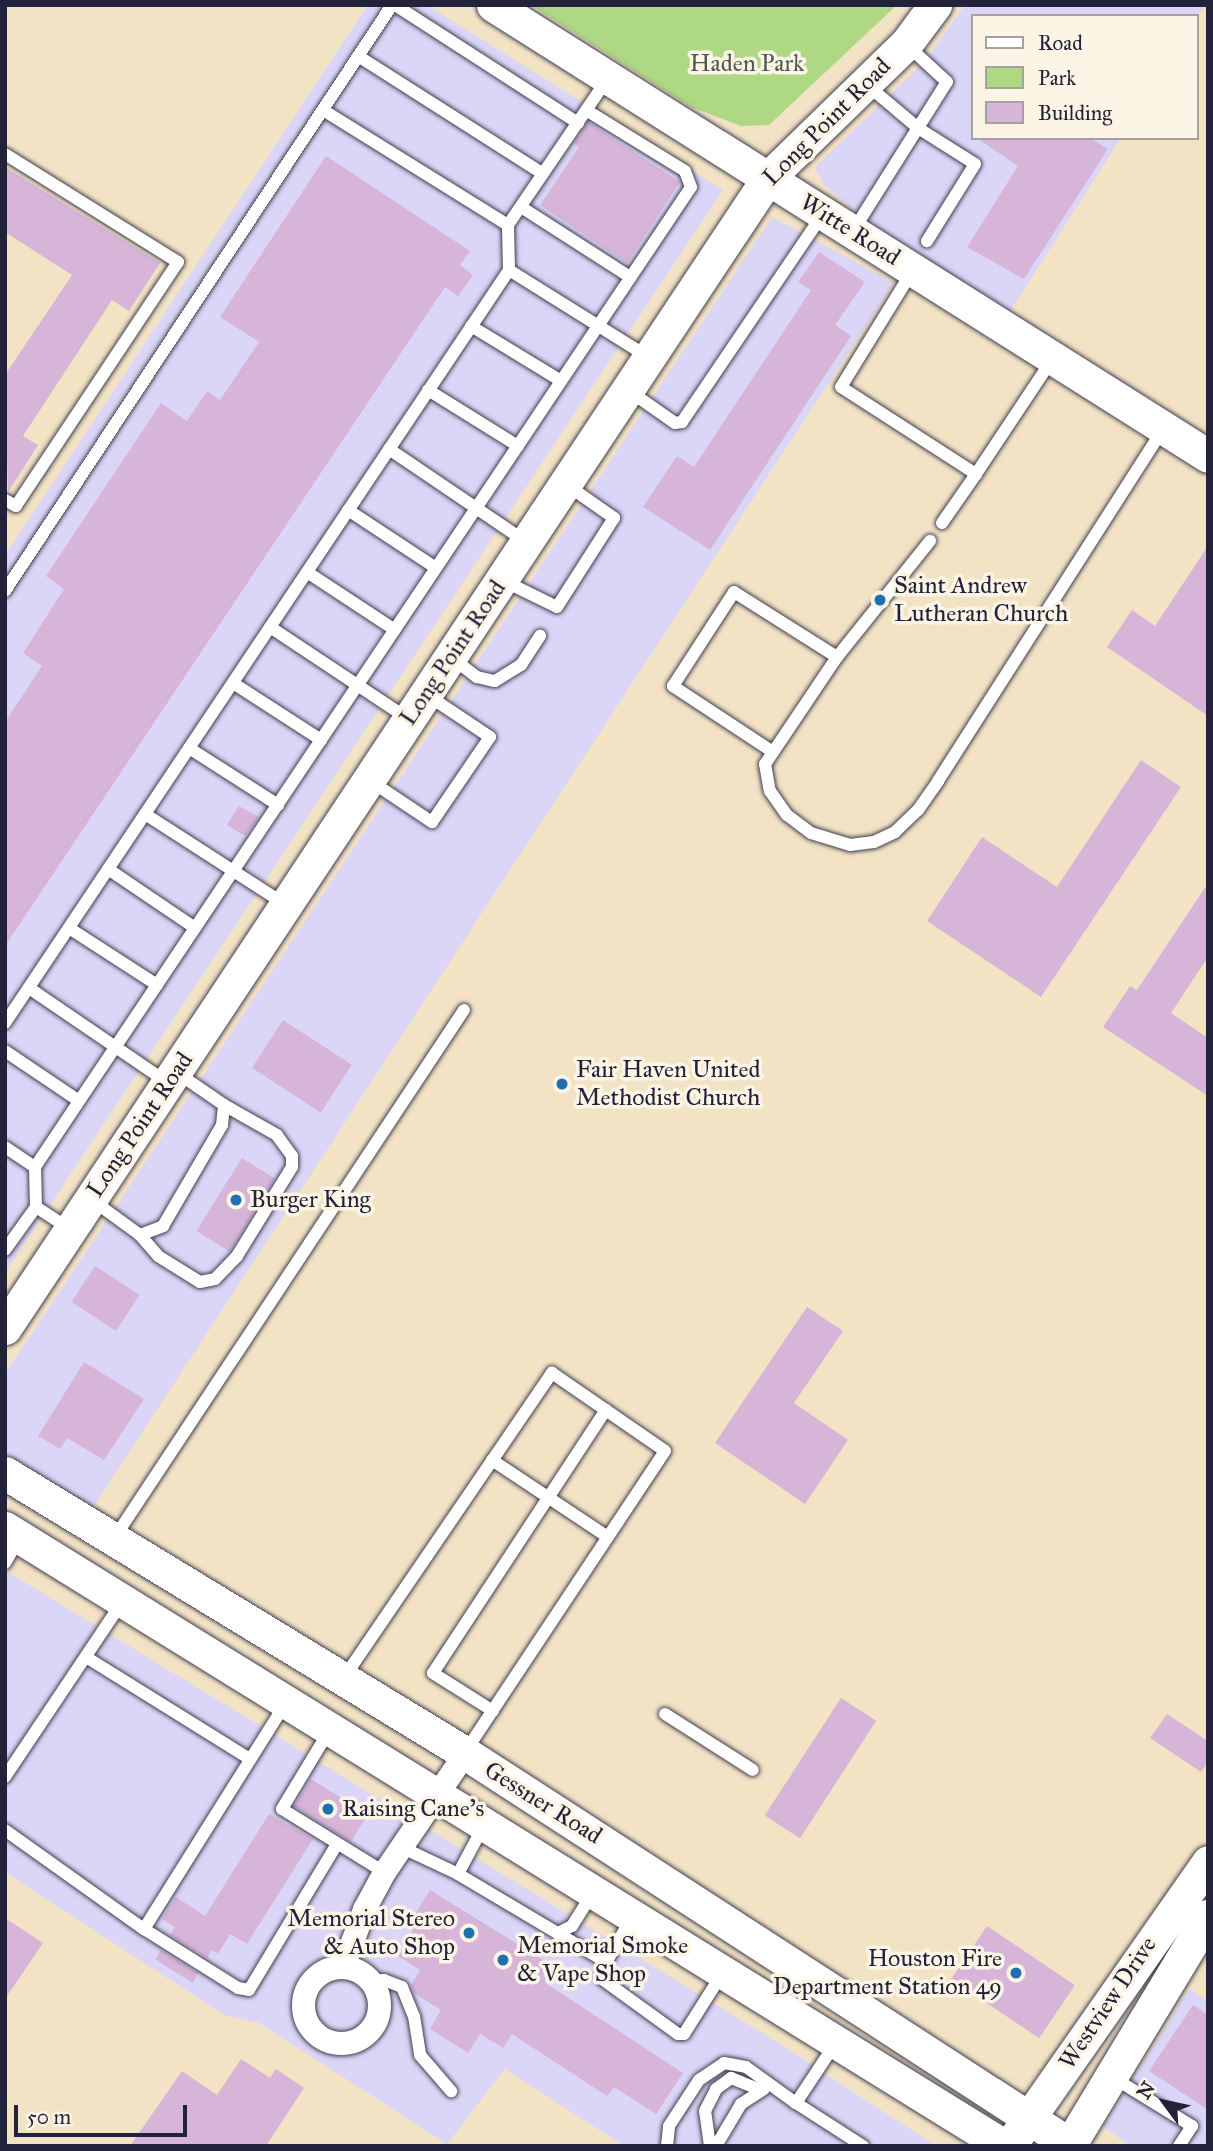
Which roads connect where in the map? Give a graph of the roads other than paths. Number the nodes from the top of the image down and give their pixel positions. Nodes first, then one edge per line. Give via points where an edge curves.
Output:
1 (394, 5) edge
2 (493, 5) edge
3 (935, 5) edge
4 (906, 44) junction
5 (358, 56) junction
6 (608, 78) junction
7 (865, 83) junction
8 (323, 110) junction
9 (586, 110) junction
10 (578, 123) junction
11 (918, 128) junction
12 (5, 154) edge
13 (543, 174) junction
14 (768, 178) junction
15 (521, 207) junction
16 (823, 213) junction
17 (508, 225) junction
18 (853, 232) junction
19 (920, 255) junction
20 (509, 270) junction
21 (631, 277) junction
22 (598, 325) junction
23 (471, 326) junction
24 (649, 358) junction
25 (1053, 358) junction
26 (561, 381) junction
27 (428, 390) junction
28 (627, 390) junction
29 (1164, 428) junction
30 (518, 446) junction
31 (389, 449) junction
32 (1208, 456) edge
33 (976, 474) junction
34 (565, 484) junction
35 (5, 500) edge
36 (476, 508) junction
37 (348, 510) junction
38 (942, 523) dead end
39 (930, 541) dead end
40 (527, 542) junction
41 (436, 568) junction
42 (307, 572) junction
43 (501, 580) junction
44 (5, 591) edge
45 (270, 627) junction
46 (395, 630) junction
47 (540, 636) dead end
48 (450, 657) junction
49 (837, 657) junction
50 (233, 683) junction
51 (358, 685) junction
52 (418, 706) junction
53 (321, 740) junction
54 (190, 748) junction
55 (772, 752) junction
56 (369, 779) junction
57 (278, 805) junction
58 (145, 814) junction
59 (108, 869) junction
60 (233, 871) junction
61 (286, 905) junction
62 (69, 928) junction
63 (195, 928) junction
64 (157, 985) junction
65 (29, 988) junction
66 (464, 1010) dead end
67 (5, 1023) edge
68 (115, 1047) junction
69 (5, 1051) edge
70 (172, 1077) junction
71 (79, 1101) junction
72 (224, 1105) junction
73 (5, 1147) edge
74 (35, 1167) junction
75 (91, 1200) junction
76 (36, 1207) junction
77 (71, 1230) junction
78 (140, 1235) junction
79 (5, 1250) edge
80 (5, 1328) edge
81 (606, 1410) junction
82 (492, 1460) junction
83 (5, 1473) edge
84 (548, 1497) junction
85 (608, 1537) junction
86 (113, 1540) junction
87 (10, 1543) edge
88 (122, 1602) junction
89 (86, 1657) junction
90 (342, 1679) junction
91 (285, 1703) junction
92 (493, 1711) junction
93 (665, 1714) dead end
94 (329, 1730) junction
95 (465, 1753) junction
96 (250, 1759) junction
97 (10, 1760) edge
98 (753, 1770) dead end
99 (5, 1777) edge
100 (438, 1798) junction
101 (483, 1827) junction
102 (5, 1830) edge
103 (337, 1844) junction
104 (401, 1847) junction
105 (1208, 1862) edge
106 (384, 1872) junction
107 (458, 1874) junction
108 (592, 1894) junction
109 (719, 1914) junction
110 (1208, 1916) edge
111 (631, 1919) junction
112 (144, 1929) junction
113 (558, 1933) junction
114 (692, 1956) junction
115 (606, 1962) junction
116 (343, 1966) junction
117 (723, 1973) junction
118 (372, 1980) junction
119 (836, 2041) junction
120 (956, 2070) junction
121 (1112, 2077) junction
122 (775, 2087) junction
123 (761, 2090) junction
124 (451, 2091) dead end
125 (934, 2102) junction
126 (796, 2103) junction
127 (1029, 2117) junction
128 (1071, 2145) edge
129 (667, 2146) edge
130 (710, 2146) edge
131 (716, 2146) edge
132 (863, 2146) edge
133 (1004, 2146) edge
134 (1010, 2146) edge
135 (1180, 2146) edge

1 - 5 lane
1 - 10 lane
2 - 6 main road, Witte Road
3 - 4 main road, Long Point Road
4 - 7 main road, Long Point Road
4 - 11 lane via 947,82
5 - 8 lane
5 - 13 lane
6 - 9 lane
6 - 14 main road, Witte Road
7 - 11 lane
7 - 14 main road, Long Point Road
8 - 17 lane
8 - 44 lane
9 - 10 lane
9 - 21 lane via 685,171 691,187
10 - 13 lane
11 - 18 lane
11 - 19 lane via 975,164
12 - 35 lane via 178,262 16,506
13 - 15 lane
14 - 16 main road, Witte Road
14 - 24 main road, Long Point Road
15 - 17 lane
15 - 21 lane
16 - 18 main road, Witte Road
16 - 28 lane via 682,422 675,423
17 - 20 lane
18 - 19 main road, Witte Road
19 - 25 main road, Witte Road
19 - 33 lane via 841,387
20 - 22 lane
20 - 23 lane
21 - 22 lane
22 - 24 lane
22 - 26 lane
23 - 26 lane
23 - 27 lane
24 - 28 main road, Long Point Road
25 - 29 main road, Witte Road
25 - 33 lane
26 - 30 lane
27 - 30 lane
27 - 31 lane
28 - 34 main road, Long Point Road
29 - 32 main road, Witte Road
29 - 55 lane via 991,705 918,810 895,832 874,842 850,845 811,833 787,815 770,792 765,764
30 - 36 lane
31 - 36 lane
31 - 37 lane
33 - 38 lane
34 - 40 main road, Long Point Road
34 - 43 lane via 612,513 613,524 557,607
36 - 40 lane
36 - 41 lane
37 - 41 lane
37 - 42 lane
39 - 49 lane
40 - 43 main road, Long Point Road
41 - 46 lane
42 - 45 lane
42 - 46 lane
43 - 48 main road, Long Point Road
45 - 50 lane
45 - 51 lane
46 - 51 lane
47 - 48 lane via 521,665 495,681 477,677
48 - 52 main road, Long Point Road
49 - 55 lane
49 - 55 lane via 738,592 731,595 673,686
50 - 53 lane
50 - 54 lane
51 - 52 lane
51 - 53 lane
52 - 56 main road, Long Point Road
52 - 56 lane via 490,737 432,822
53 - 57 lane
54 - 57 lane
54 - 58 lane
56 - 61 main road, Long Point Road
57 - 60 lane
58 - 59 lane
58 - 60 lane
59 - 62 lane
59 - 63 lane
60 - 61 lane
60 - 63 lane
61 - 70 main road, Long Point Road
62 - 64 lane
62 - 65 lane
63 - 64 lane
64 - 68 lane
65 - 67 lane
65 - 68 lane
66 - 86 lane
68 - 70 lane
68 - 71 lane
69 - 71 lane
70 - 72 lane
70 - 75 main road, Long Point Road
71 - 74 lane
72 - 78 lane via 222,1125 163,1226
72 - 78 lane via 277,1135 292,1156 292,1167 237,1256 215,1279 200,1282 158,1256
73 - 74 lane
74 - 76 lane
75 - 77 main road, Long Point Road
75 - 78 lane
76 - 77 lane
76 - 79 lane
77 - 80 main road, Long Point Road
81 - 82 lane via 552,1373
81 - 84 lane
81 - 85 lane via 665,1451
82 - 84 lane
82 - 90 lane
83 - 86 main road, Gessner Road
84 - 85 lane
84 - 92 lane via 433,1673
85 - 92 lane
86 - 90 main road, Gessner Road
87 - 88 main road
88 - 89 lane
88 - 91 main road
89 - 96 lane
89 - 97 lane
90 - 95 main road, Gessner Road
91 - 94 main road
91 - 96 lane
92 - 95 lane
93 - 98 lane
94 - 100 main road
94 - 103 lane via 282,1810
95 - 100 street
95 - 109 main road, Gessner Road
96 - 112 lane
97 - 99 lane
100 - 101 main road
100 - 104 street
101 - 107 lane
101 - 108 main road
102 - 112 lane
103 - 106 lane
103 - 112 lane via 249,1990 238,1989
104 - 106 street
104 - 107 lane
105 - 127 main road, Westview Drive
106 - 116 street via 364,1909
107 - 113 lane
108 - 111 main road
108 - 113 lane via 572,1926
109 - 114 main road
109 - 120 main road, Gessner Road
110 - 121 main road, Westview Drive
111 - 114 main road
111 - 115 lane
113 - 115 lane
114 - 117 main road
115 - 117 lane via 602,1979 607,1986 678,2034 684,2034
116 - 118 street
116 - 118 street via 316,1975 303,1998 305,2024 329,2042 361,2039 373,2027 379,1995
117 - 119 main road
118 - 124 lane via 392,1981 402,1987 414,2016 420,2055
119 - 125 main road
119 - 126 lane
120 - 125 main road
120 - 127 main road, Gessner Road
121 - 128 main road, Westview Drive
121 - 135 lane via 1192,2126
122 - 123 lane
122 - 126 lane
122 - 129 lane via 746,2067 724,2063 699,2080 670,2126
123 - 130 lane via 731,2078 716,2089 705,2111
123 - 131 lane via 741,2104
125 - 133 main road
126 - 132 lane
127 - 128 main road, Gessner Road
127 - 134 main road, Westview Drive

